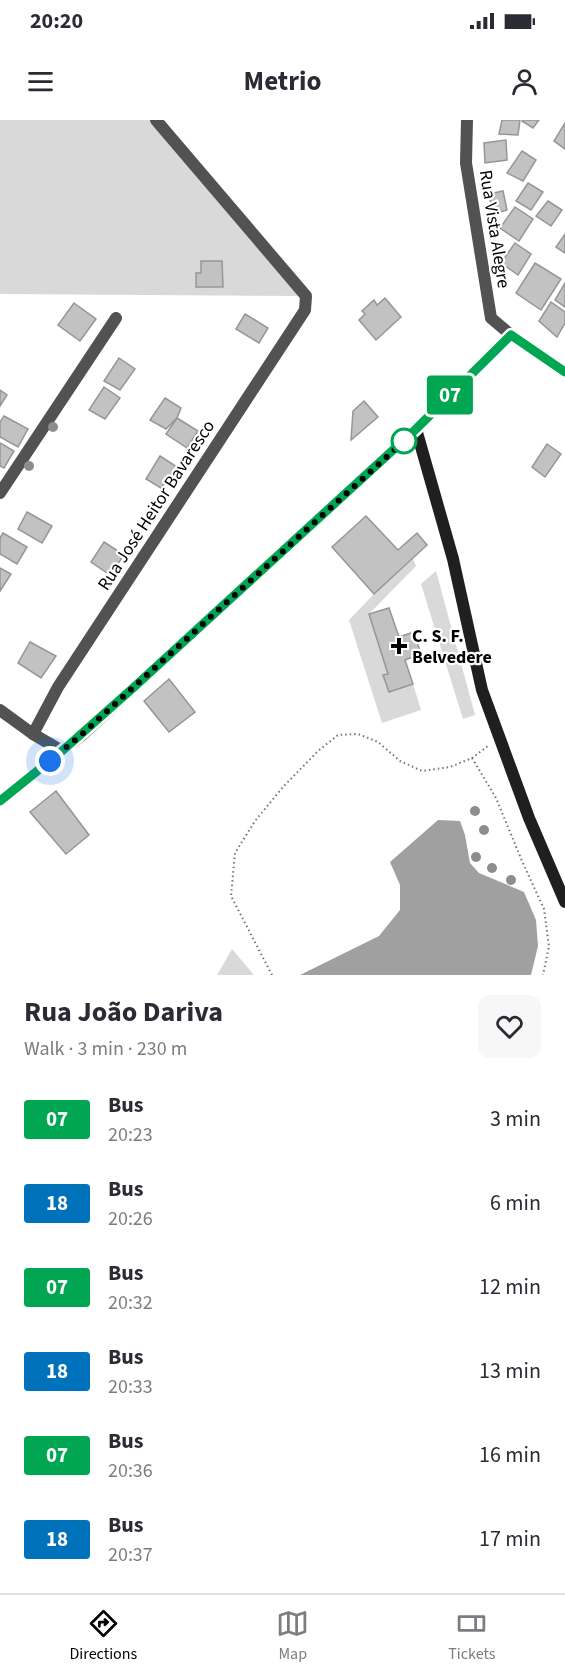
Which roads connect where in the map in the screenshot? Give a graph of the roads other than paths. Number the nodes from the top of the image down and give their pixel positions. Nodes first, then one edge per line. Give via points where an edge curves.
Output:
1 (156, 120) edge
2 (467, 120) edge
3 (116, 318) dead end
4 (511, 335) junction
5 (565, 372) edge
6 (416, 429) junction
7 (0, 493) edge
8 (0, 710) edge
9 (33, 734) junction
10 (62, 751) junction
11 (0, 801) edge
12 (565, 902) edge

1 - 9 street, Rua José Heitor Bavaresco via 306,296 305,310 65,677
2 - 4 street, Rua Vista Alegre via 466,163 491,318
3 - 7 street
4 - 5 street
4 - 6 street
6 - 10 street
6 - 12 street via 453,559 482,690
8 - 9 street
9 - 10 street
10 - 11 street

